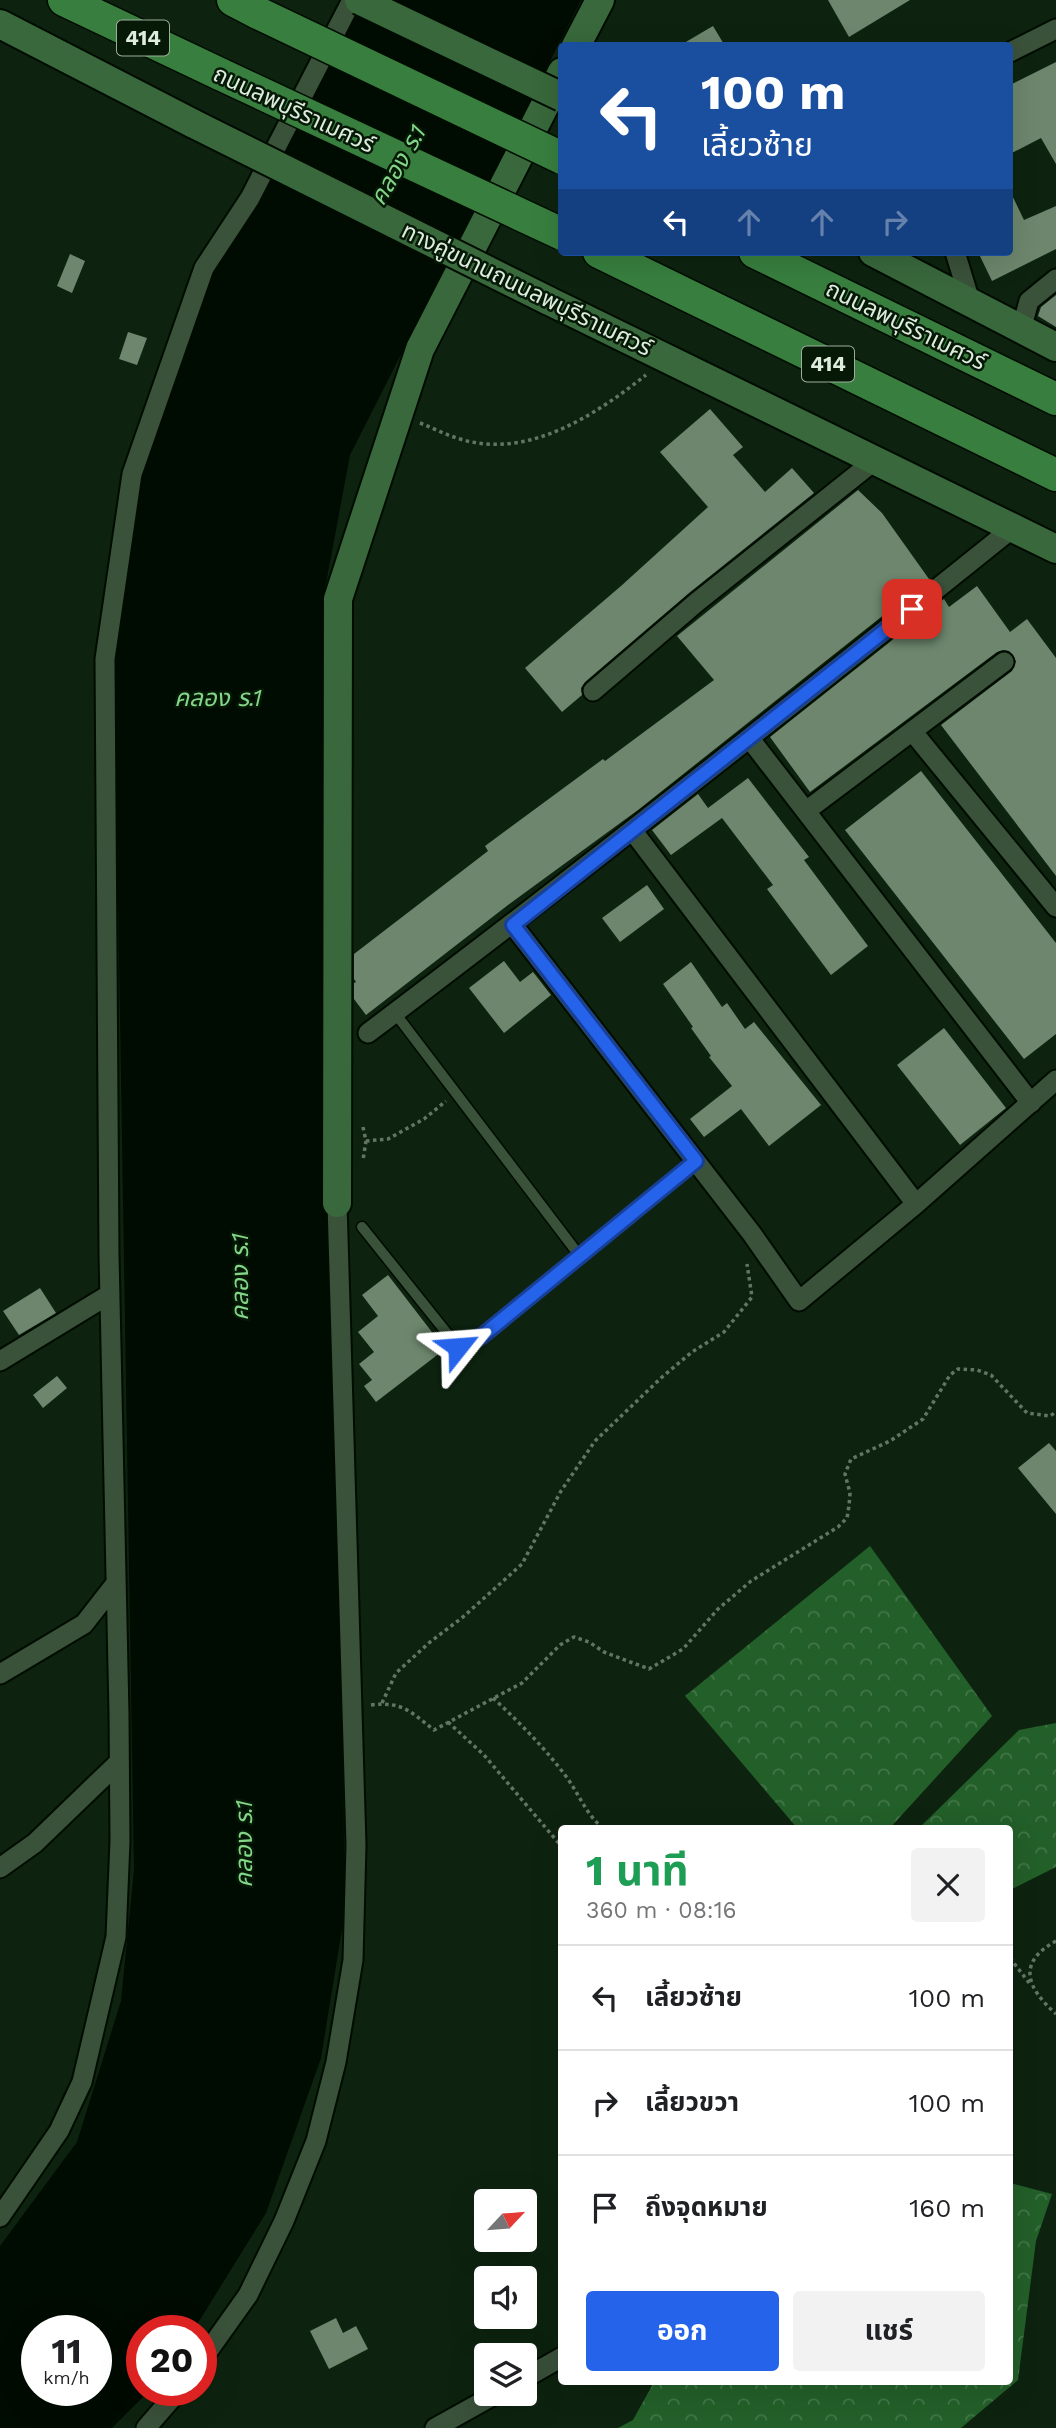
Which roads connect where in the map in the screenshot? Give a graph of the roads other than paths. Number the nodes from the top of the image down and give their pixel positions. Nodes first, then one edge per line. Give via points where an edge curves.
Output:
1 (64, 0) edge
2 (352, 0) edge
3 (359, 0) edge
4 (600, 0) edge
5 (245, 6) edge
6 (0, 24) edge
7 (1056, 29) edge
8 (578, 42) edge
9 (1013, 50) edge
10 (558, 80) edge
11 (558, 95) edge
12 (558, 156) edge
13 (558, 232) edge
14 (607, 256) edge
15 (763, 256) edge
16 (881, 256) edge
17 (956, 256) edge
18 (1056, 279) edge
19 (970, 301) junction
20 (1021, 330) junction
21 (1056, 347) edge
22 (1056, 399) edge
23 (874, 461) junction
24 (1056, 475) edge
25 (1014, 527) junction
26 (1056, 549) edge
27 (1004, 662) dead end
28 (593, 691) dead end
29 (912, 731) junction
30 (750, 739) junction
31 (806, 811) junction
32 (632, 830) junction
33 (1056, 907) edge
34 (513, 925) junction
35 (395, 1013) junction
36 (368, 1033) dead end
37 (1056, 1080) edge
38 (1031, 1103) junction
39 (696, 1161) junction
40 (337, 1203) joint
41 (916, 1204) junction
42 (362, 1227) dead end
43 (579, 1255) junction
44 (110, 1294) junction
45 (0, 1361) edge
46 (116, 1583) junction
47 (0, 1674) edge
48 (120, 1762) junction
49 (0, 1868) edge
50 (0, 2217) edge
51 (217, 2339) edge
52 (558, 2359) edge
53 (537, 2371) edge
54 (165, 2406) edge
55 (474, 2406) edge
56 (146, 2428) edge
57 (435, 2428) edge

1 - 13 main road, ถนนลพบุรีราเมศวร์ / 414, bridge
2 - 44 street via 250,198 204,268 132,474 105,659
3 - 11 main road, bridge
4 - 8 main road
5 - 12 main road, bridge
6 - 23 main road, ทางคู่ขนานถนนลพบุรีราเมศวร์ / 414, bridge
7 - 9 street
10 - 40 main road via 420,349 338,599
14 - 24 main road, 414
15 - 22 main road, ถนนลพบุรีราเมศวร์
16 - 19 main road
17 - 19 street
18 - 20 street via 1029,300
19 - 20 main road
20 - 21 main road
23 - 25 main road, ทางคู่ขนานถนนลพบุรีราเมศวร์ / 414
23 - 28 street
25 - 26 main road, ทางคู่ขนานถนนลพบุรีราเมศวร์ / 414
25 - 30 street
27 - 29 street
29 - 31 street
29 - 33 street
30 - 31 street
30 - 32 street
31 - 38 street
32 - 34 street
32 - 41 street
34 - 35 street
34 - 39 street
35 - 36 street
35 - 43 lane
37 - 38 street
38 - 41 street
39 - 41 street via 799,1301
39 - 43 lane
40 - 51 street via 356,1845 353,1959 336,2062 316,2141 248,2295
42 - 43 lane via 458,1347 482,1336
44 - 45 street
44 - 46 street
46 - 47 street via 84,1624
46 - 48 street
48 - 49 street via 35,1843
48 - 50 street via 116,1937 82,2082 59,2131
52 - 53 street
54 - 56 street
55 - 57 street

